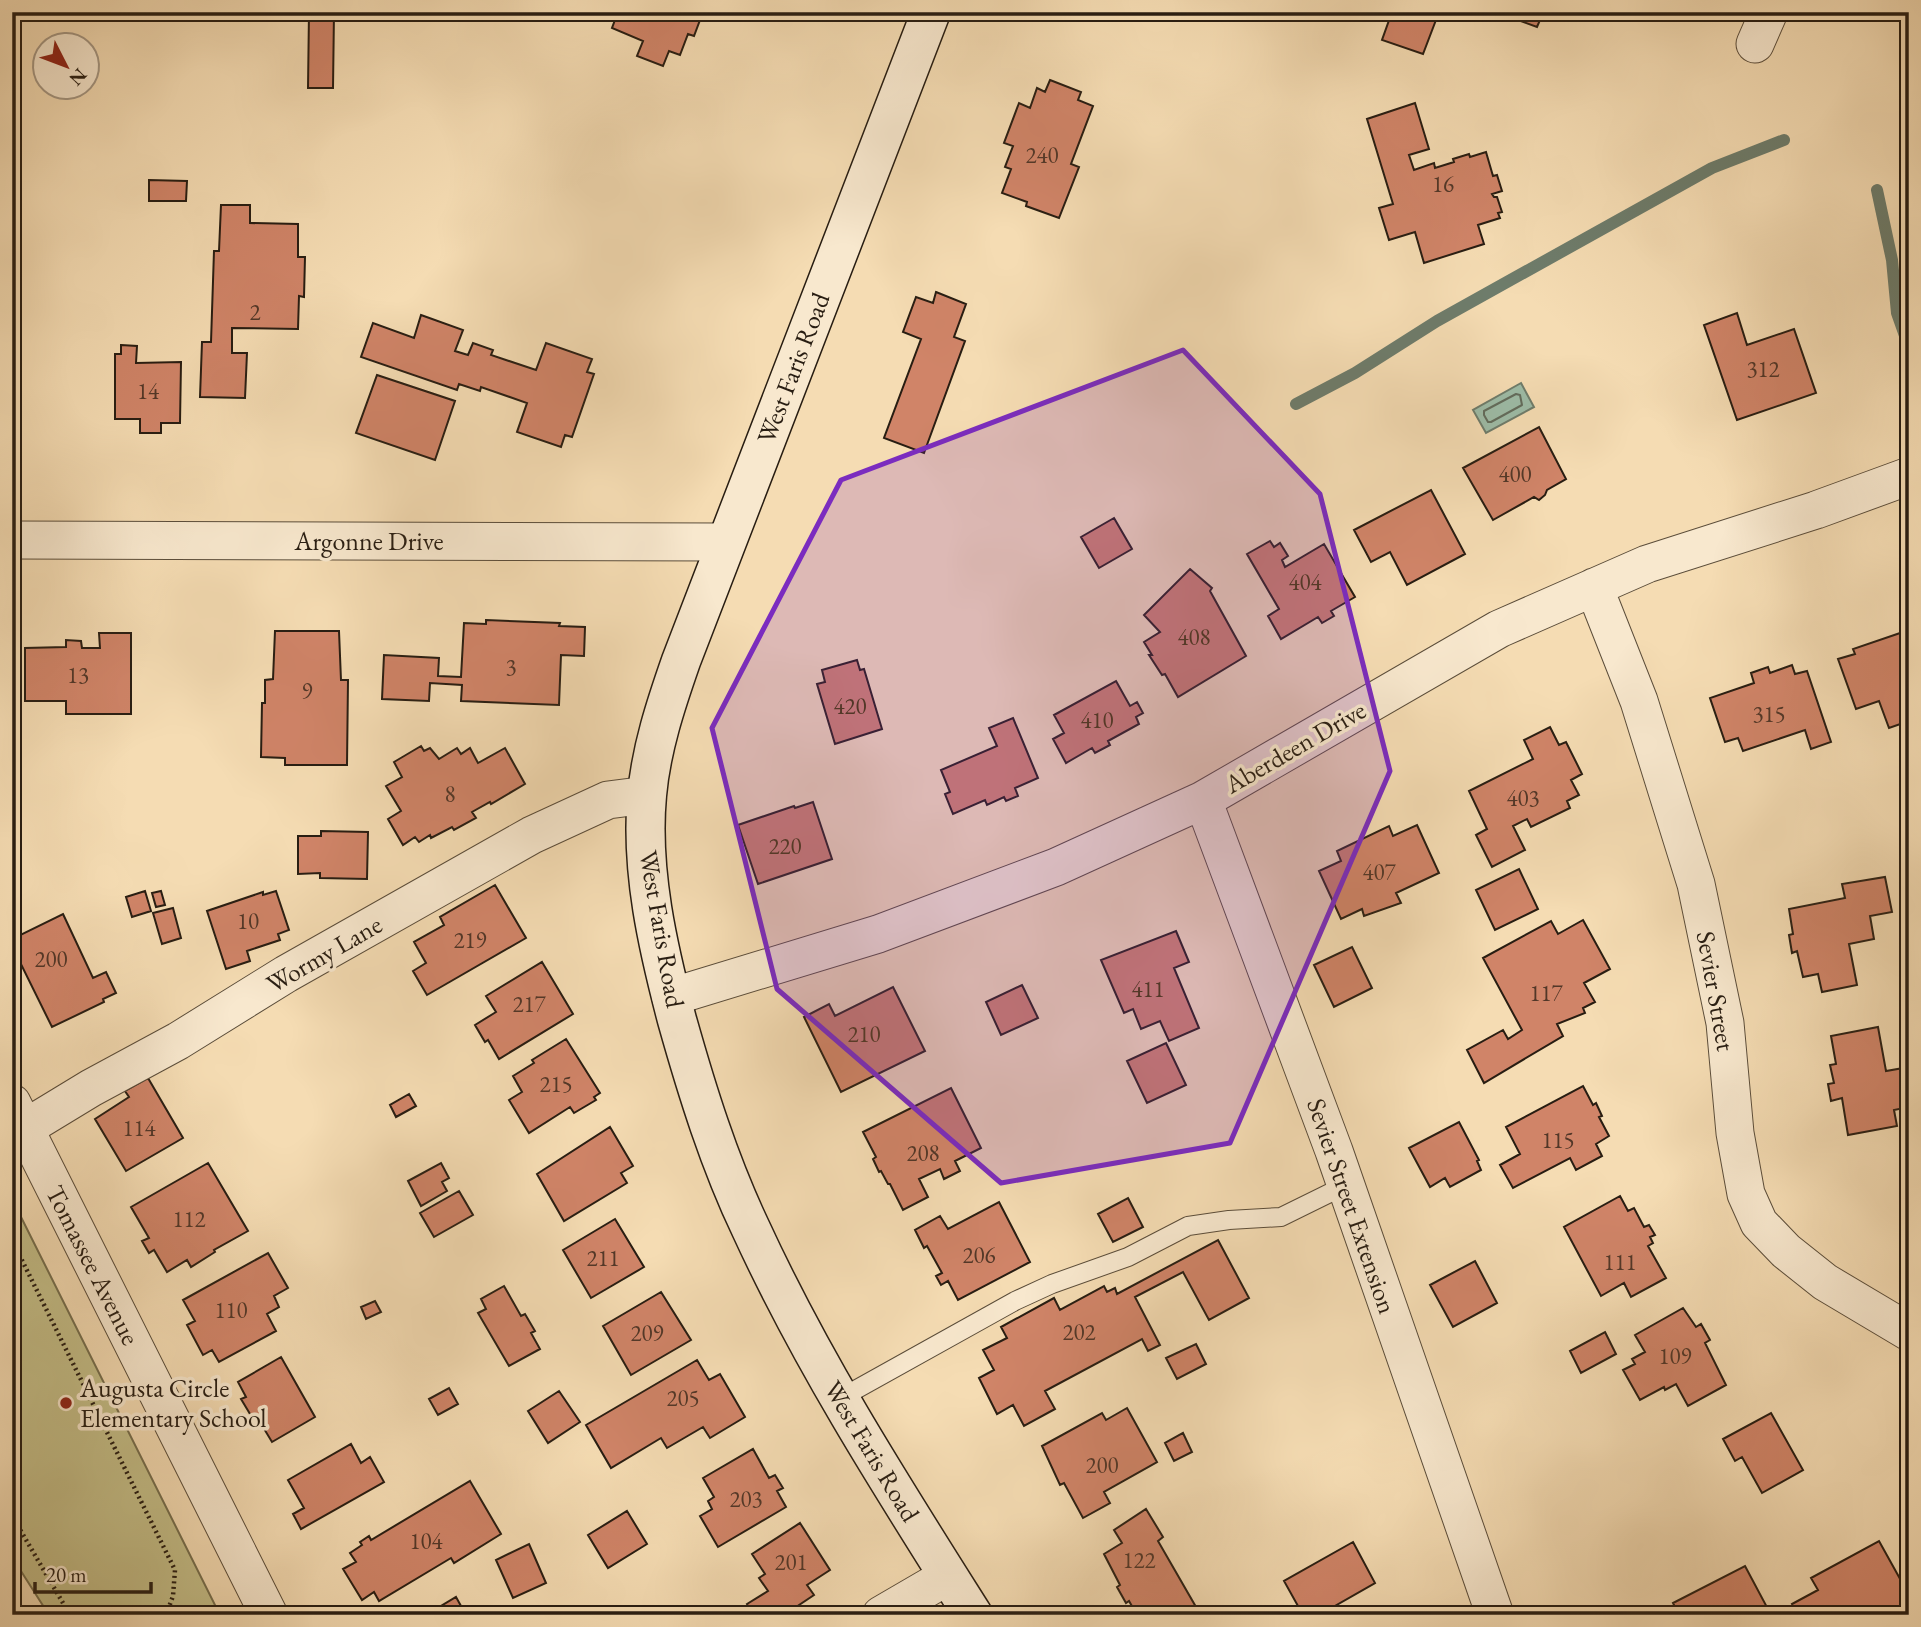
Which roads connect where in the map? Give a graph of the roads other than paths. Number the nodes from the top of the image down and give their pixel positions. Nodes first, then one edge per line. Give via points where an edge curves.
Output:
1 (931, 12) edge
2 (1909, 476) edge
3 (12, 540) edge
4 (726, 542) junction
5 (1594, 587) junction
6 (647, 795) junction
7 (1203, 800) junction
8 (671, 997) junction
9 (16, 1122) edge
10 (1346, 1185) junction
11 (1909, 1332) edge
12 (839, 1399) junction
13 (948, 1576) junction
14 (269, 1615) edge
15 (881, 1615) edge
16 (973, 1615) edge
17 (1495, 1615) edge

1 - 4 main road, West Faris Road
2 - 5 street, Aberdeen Drive via 1647,564
3 - 4 street, Argonne Drive
4 - 6 main road, West Faris Road via 668,700
5 - 7 street, Aberdeen Drive via 1499,629
5 - 11 street, Sevier Street via 1639,701 1696,884 1725,1024 1746,1194 1759,1223 1786,1251 1825,1282
6 - 8 main road, West Faris Road via 651,898
6 - 9 street, Wormy Lane via 608,800 533,835 286,974 178,1041
7 - 8 street, Aberdeen Drive via 1056,867 890,930
7 - 10 street, Sevier Street Extension
8 - 12 main road, West Faris Road via 727,1175 776,1281
9 - 14 street, Tomassee Avenue
10 - 12 lane via 1281,1217 1188,1226 1128,1256 1015,1301
10 - 17 street, Sevier Street Extension
12 - 13 main road, West Faris Road
13 - 15 street
13 - 16 main road, West Faris Road

